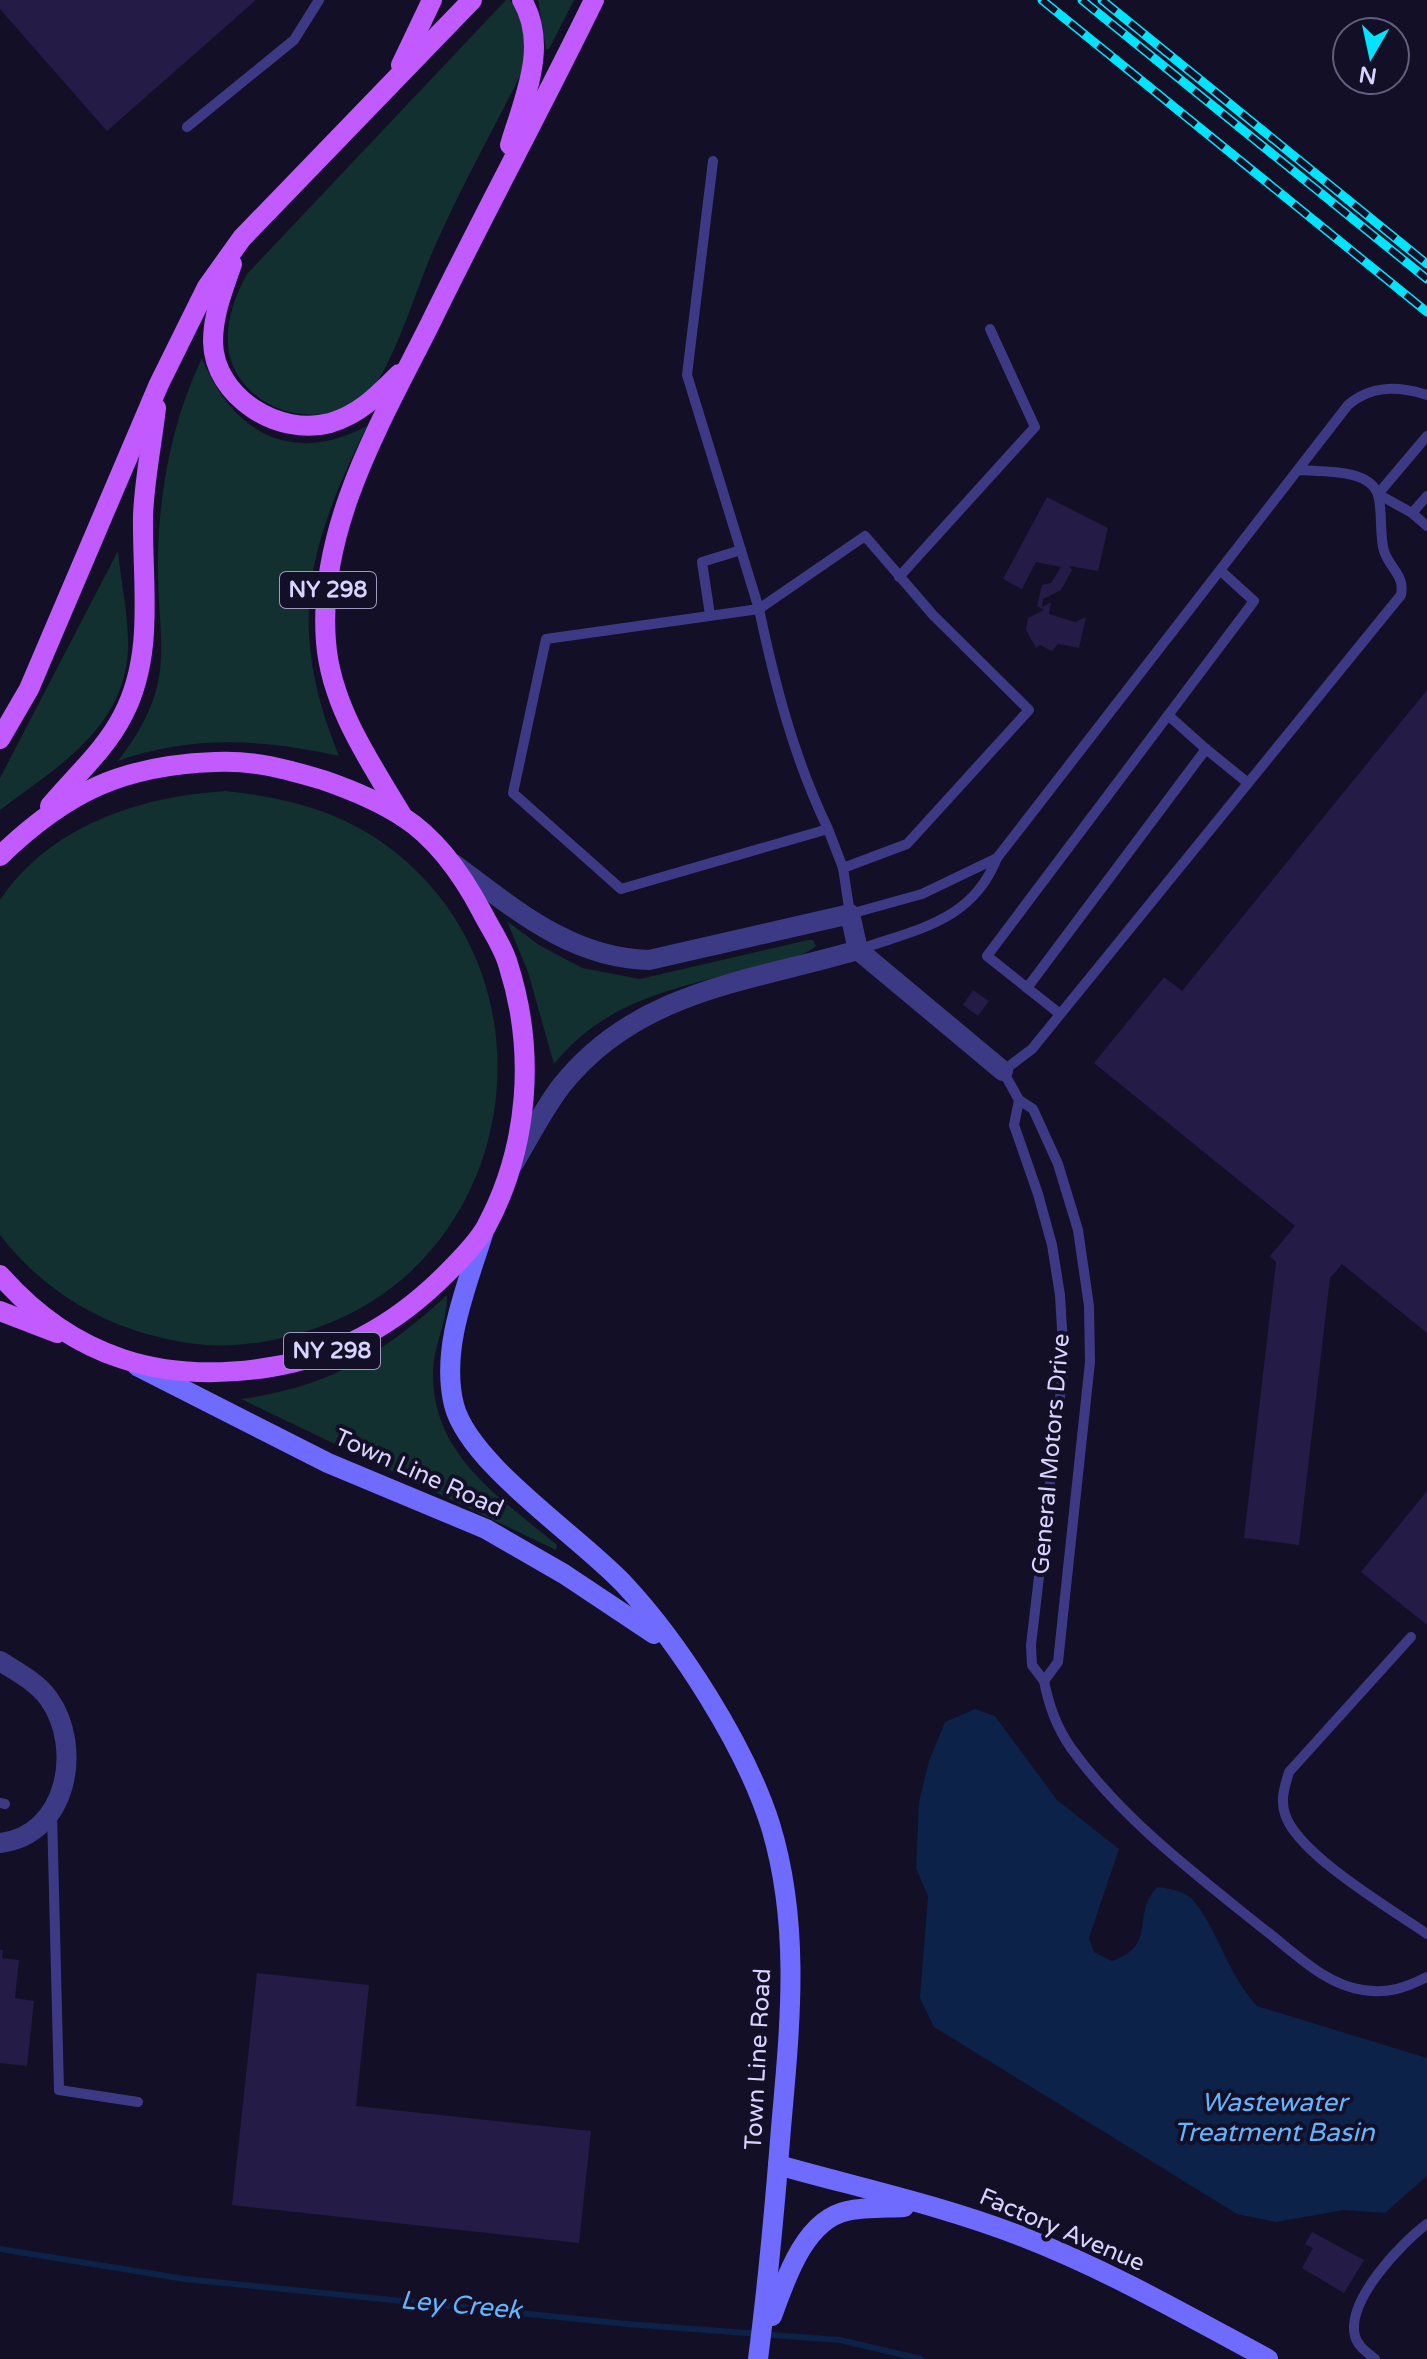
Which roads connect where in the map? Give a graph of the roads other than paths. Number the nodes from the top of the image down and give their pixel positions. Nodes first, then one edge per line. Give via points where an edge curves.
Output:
1 (319, 0) edge
2 (432, 0) edge
3 (472, 0) edge
4 (522, 0) edge
5 (594, 0) edge
6 (392, 83) junction
7 (187, 127) dead end
8 (713, 161) dead end
9 (497, 187) junction
10 (242, 238) junction
11 (990, 329) dead end
12 (411, 362) junction
13 (159, 384) junction
14 (1427, 395) edge
15 (1427, 436) edge
16 (1299, 470) junction
17 (1378, 494) junction
18 (1427, 496) edge
19 (1412, 513) junction
20 (1427, 526) edge
21 (741, 550) junction
22 (1222, 572) junction
23 (899, 577) junction
24 (759, 609) junction
25 (710, 615) junction
26 (1168, 715) junction
27 (0, 739) edge
28 (1206, 749) junction
29 (1248, 783) junction
30 (403, 817) junction
31 (40, 818) junction
32 (828, 829) junction
33 (0, 856) edge
34 (997, 858) junction
35 (451, 861) junction
36 (843, 868) junction
37 (850, 914) junction
38 (858, 950) junction
39 (1027, 988) junction
40 (1060, 1014) junction
41 (1003, 1071) junction
42 (1019, 1100) junction
43 (512, 1167) junction
44 (485, 1230) junction
45 (0, 1275) edge
46 (0, 1311) edge
47 (72, 1339) junction
48 (137, 1366) junction
49 (1411, 1637) dead end
50 (670, 1645) junction
51 (0, 1661) edge
52 (1044, 1681) junction
53 (52, 1811) junction
54 (0, 1843) edge
55 (1427, 1934) edge
56 (1427, 1977) edge
57 (138, 2102) dead end
58 (778, 2165) junction
59 (921, 2206) junction
60 (1427, 2224) edge
61 (774, 2290) junction
62 (759, 2354) edge
63 (1268, 2359) edge
64 (1375, 2359) edge

1 - 7 lane via 294,40
2 - 6 main road
3 - 6 main road
4 - 9 main road via 531,21 533,67
5 - 9 main road, NY 298
6 - 10 main road
8 - 21 lane via 687,375
9 - 12 main road, NY 298
10 - 12 main road via 215,314 213,345 223,375 244,403 286,423 327,424 373,401
10 - 13 main road via 207,287
11 - 23 lane via 1035,427
12 - 30 main road, NY 298 via 343,509 326,604 326,643 344,714
13 - 27 main road via 29,689
13 - 31 main road via 143,514 141,666 112,733
14 - 16 lane via 1397,388 1361,394
15 - 17 lane
16 - 17 lane via 1355,476
16 - 22 lane
17 - 19 lane
17 - 29 lane via 1382,543 1401,577 1401,595
18 - 19 lane
19 - 20 lane
21 - 24 lane
21 - 25 lane via 702,562
22 - 26 lane via 1254,601
22 - 34 lane
23 - 24 lane via 865,536
23 - 36 lane via 1029,710 907,844
24 - 25 lane
24 - 32 lane via 785,725
25 - 32 lane via 546,639 513,793 621,889
26 - 28 lane
26 - 39 lane via 987,956
28 - 29 lane
28 - 39 lane
29 - 40 lane
30 - 31 main road via 344,787 276,765 239,761 141,770 102,783
30 - 35 main road, NY 298
31 - 33 main road
32 - 36 lane
34 - 37 lane via 922,894
34 - 38 lane via 988,882 956,913
35 - 37 street via 542,929 619,959 649,960
35 - 43 main road, NY 298 via 508,962 520,1017 525,1099
36 - 37 lane
37 - 38 street
38 - 41 street, General Motors Drive
38 - 43 street via 721,986 630,1022 561,1086
39 - 40 lane
40 - 41 lane via 1032,1049
41 - 42 lane, General Motors Drive
42 - 52 lane, General Motors Drive via 1014,1125 1046,1220 1064,1335 1063,1384 1031,1645 1032,1665
42 - 52 lane, General Motors Drive via 1033,1109 1067,1189 1085,1275 1091,1341 1058,1662
43 - 44 main road, NY 298
44 - 48 main road, NY 298 via 427,1293 391,1322 307,1361 248,1371
44 - 50 street, Town Line Road via 456,1323 451,1363 458,1420 495,1469 626,1586
45 - 47 main road
46 - 47 main road, NY 298
47 - 48 main road, NY 298
48 - 50 street, Town Line Road via 328,1463 486,1529
49 - 55 lane via 1289,1772 1282,1794 1285,1816 1304,1845
50 - 58 street, Town Line Road via 746,1766 770,1824 789,1913 792,2002
51 - 53 street via 38,1686 66,1732 66,1773
52 - 56 lane, General Motors Drive via 1051,1712 1071,1748 1132,1818 1328,1979 1361,1990 1397,1991
53 - 54 street via 23,1836
53 - 57 lane via 59,2090
58 - 59 street, Factory Avenue
58 - 61 street, Town Line Road
59 - 61 street via 845,2211 822,2224
59 - 63 street, Factory Avenue via 1009,2232 1103,2271
60 - 64 lane via 1389,2258 1353,2321 1355,2338
61 - 62 street

